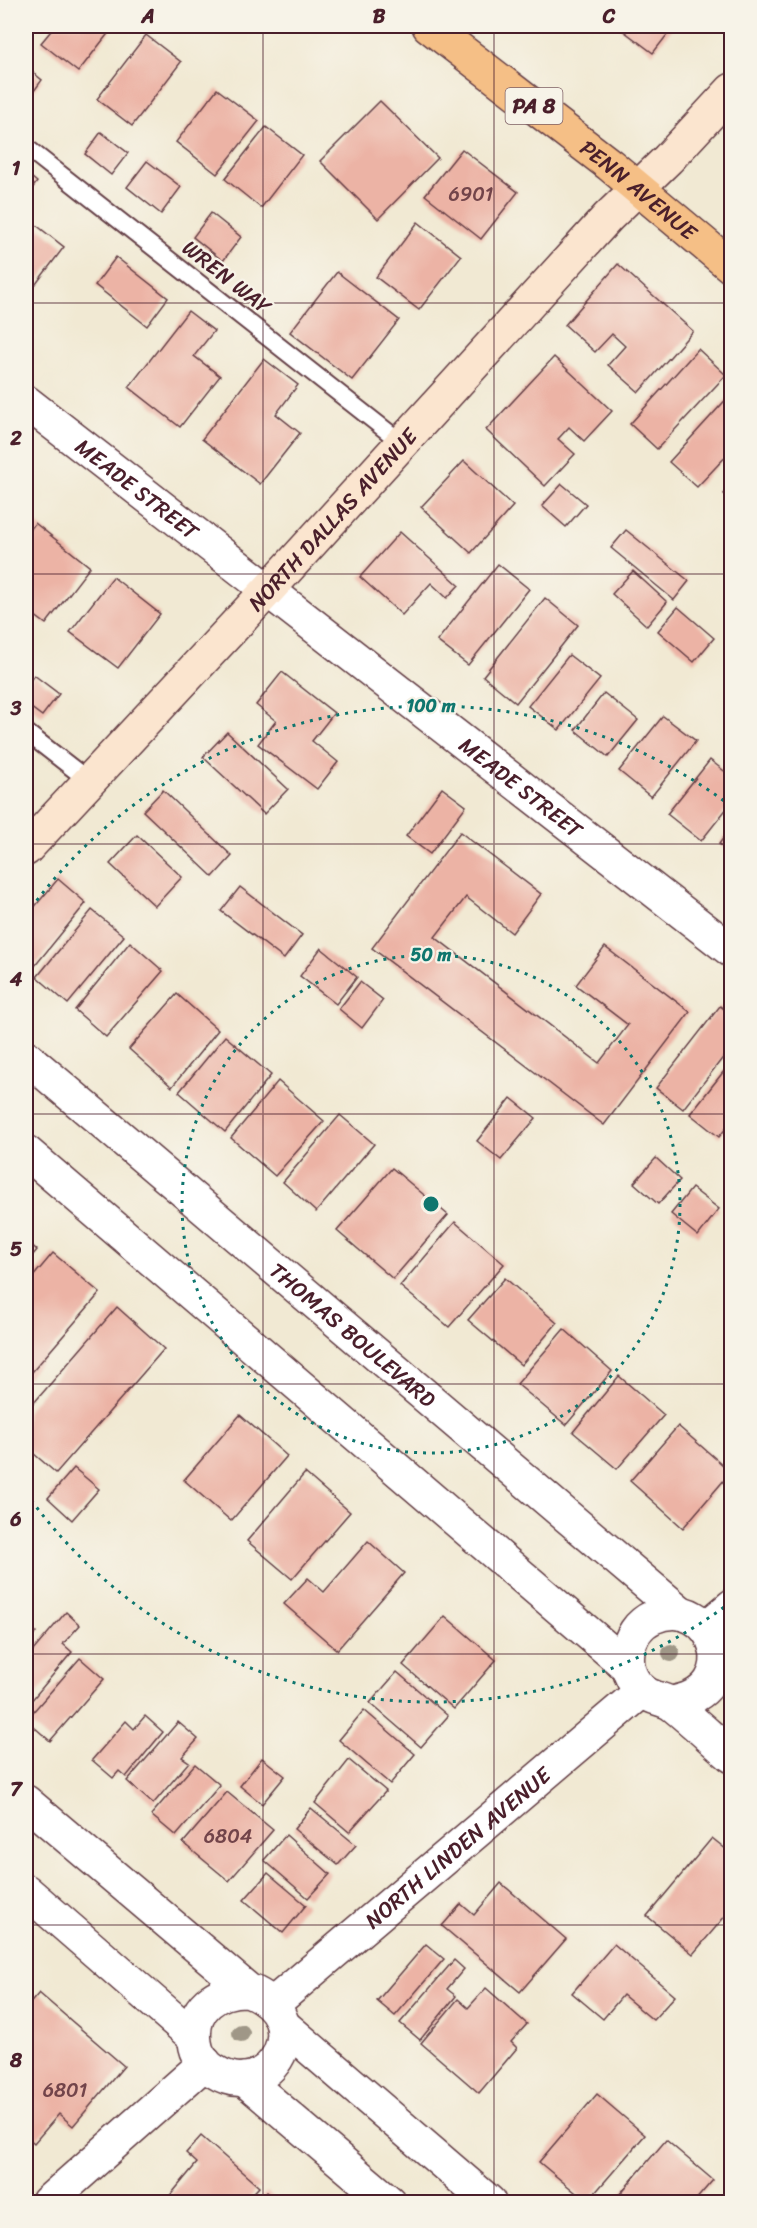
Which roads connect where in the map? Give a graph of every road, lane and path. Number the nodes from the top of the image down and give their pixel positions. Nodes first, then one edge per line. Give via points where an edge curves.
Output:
1 (429, 26) edge
2 (732, 90) edge
3 (26, 147) edge
4 (637, 188) junction
5 (732, 267) edge
6 (26, 402) edge
7 (402, 443) junction
8 (268, 590) junction
9 (26, 732) edge
10 (89, 781) junction
11 (26, 849) edge
12 (732, 951) edge
13 (26, 1057) edge
14 (26, 1152) edge
15 (732, 1606) edge
16 (703, 1634) edge
17 (642, 1678) junction
18 (732, 1756) edge
19 (26, 1802) edge
20 (26, 1891) edge
21 (268, 2006) junction
22 (199, 2050) junction
23 (244, 2079) junction
24 (48, 2202) edge
25 (389, 2202) edge
26 (489, 2202) edge

1 - 4 highway, PENN AVENUE / PA 8
2 - 4 main road, NORTH DALLAS AVENUE
3 - 7 lane, WREN WAY
4 - 5 highway, PENN AVENUE / PA 8
4 - 7 main road, NORTH DALLAS AVENUE
6 - 8 street, MEADE STREET
7 - 8 main road, NORTH DALLAS AVENUE
8 - 10 main road, NORTH DALLAS AVENUE
8 - 12 street, MEADE STREET
9 - 10 lane
10 - 11 main road, NORTH DALLAS AVENUE
13 - 16 street, THOMAS BOULEVARD
14 - 17 street
15 - 16 street, NORTH LINDEN AVENUE
16 - 17 street, NORTH LINDEN AVENUE via 652,1617 632,1638
16 - 17 street, NORTH LINDEN AVENUE via 716,1670 699,1695 686,1701
17 - 18 street
17 - 21 street, NORTH LINDEN AVENUE
19 - 21 street
20 - 22 street
21 - 22 street via 233,1990 219,1994 198,2015
21 - 23 street via 283,2047 266,2071
21 - 26 street
22 - 23 street via 222,2076
22 - 24 street
23 - 25 street

